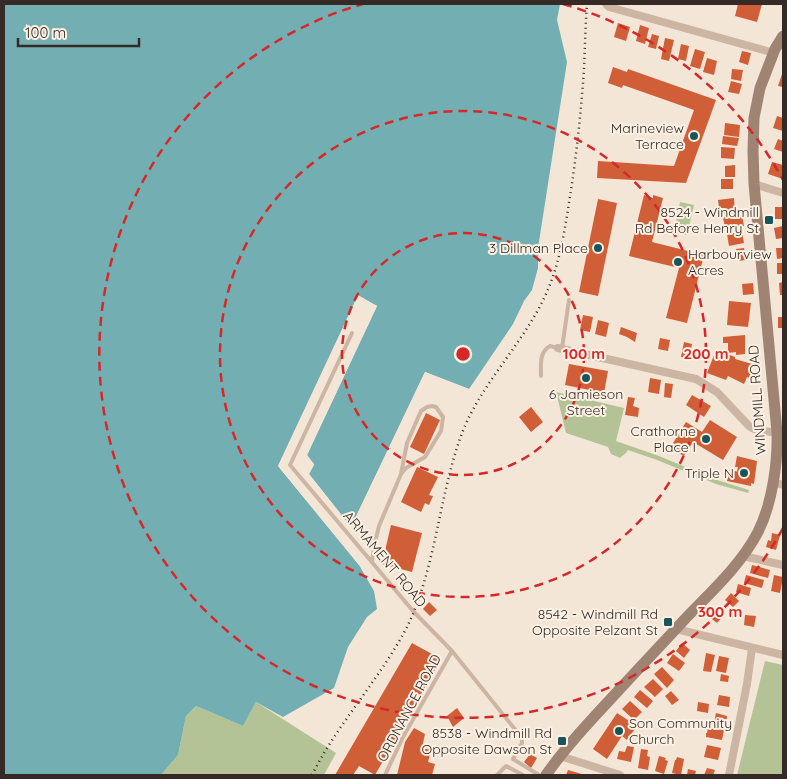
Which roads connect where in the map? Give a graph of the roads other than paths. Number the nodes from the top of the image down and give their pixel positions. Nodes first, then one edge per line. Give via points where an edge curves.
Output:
1 (606, 4) edge
2 (783, 36) edge
3 (774, 53) junction
4 (754, 184) junction
5 (783, 193) edge
6 (569, 300) dead end
7 (352, 333) dead end
8 (560, 348) junction
9 (541, 376) dead end
10 (777, 432) junction
11 (401, 474) junction
12 (778, 484) edge
13 (743, 556) junction
14 (372, 561) junction
15 (783, 564) edge
16 (676, 629) junction
17 (752, 648) junction
18 (452, 651) junction
19 (783, 655) edge
20 (560, 756) junction
21 (513, 758) junction
22 (506, 766) junction
23 (385, 775) edge
24 (497, 775) edge
25 (523, 775) edge
26 (538, 775) edge
27 (546, 775) edge
28 (620, 775) edge
29 (729, 775) edge

1 - 3 street
2 - 3 main road, WINDMILL ROAD
3 - 4 main road, WINDMILL ROAD via 760,88 754,118
4 - 5 street
4 - 10 main road, WINDMILL ROAD
6 - 8 lane
7 - 14 lane, ARMAMENT ROAD via 290,465
8 - 9 lane via 550,346 545,349
8 - 10 street via 696,379 718,392 753,430
10 - 12 main road, WINDMILL ROAD
11 - 11 lane via 407,443 421,411 436,407 443,417 441,430 425,457
11 - 14 lane via 379,526
12 - 13 main road, WINDMILL ROAD via 758,531
13 - 15 street
13 - 16 main road, WINDMILL ROAD
14 - 18 lane, ARMAMENT ROAD via 413,611
16 - 17 street
16 - 20 main road, WINDMILL ROAD
17 - 19 street
17 - 29 street
18 - 21 lane, ARMAMENT ROAD via 522,738
18 - 23 lane, ORDNANCE ROAD
20 - 27 main road, WINDMILL ROAD
20 - 28 street
21 - 22 lane
21 - 26 lane
22 - 24 lane
22 - 25 lane

